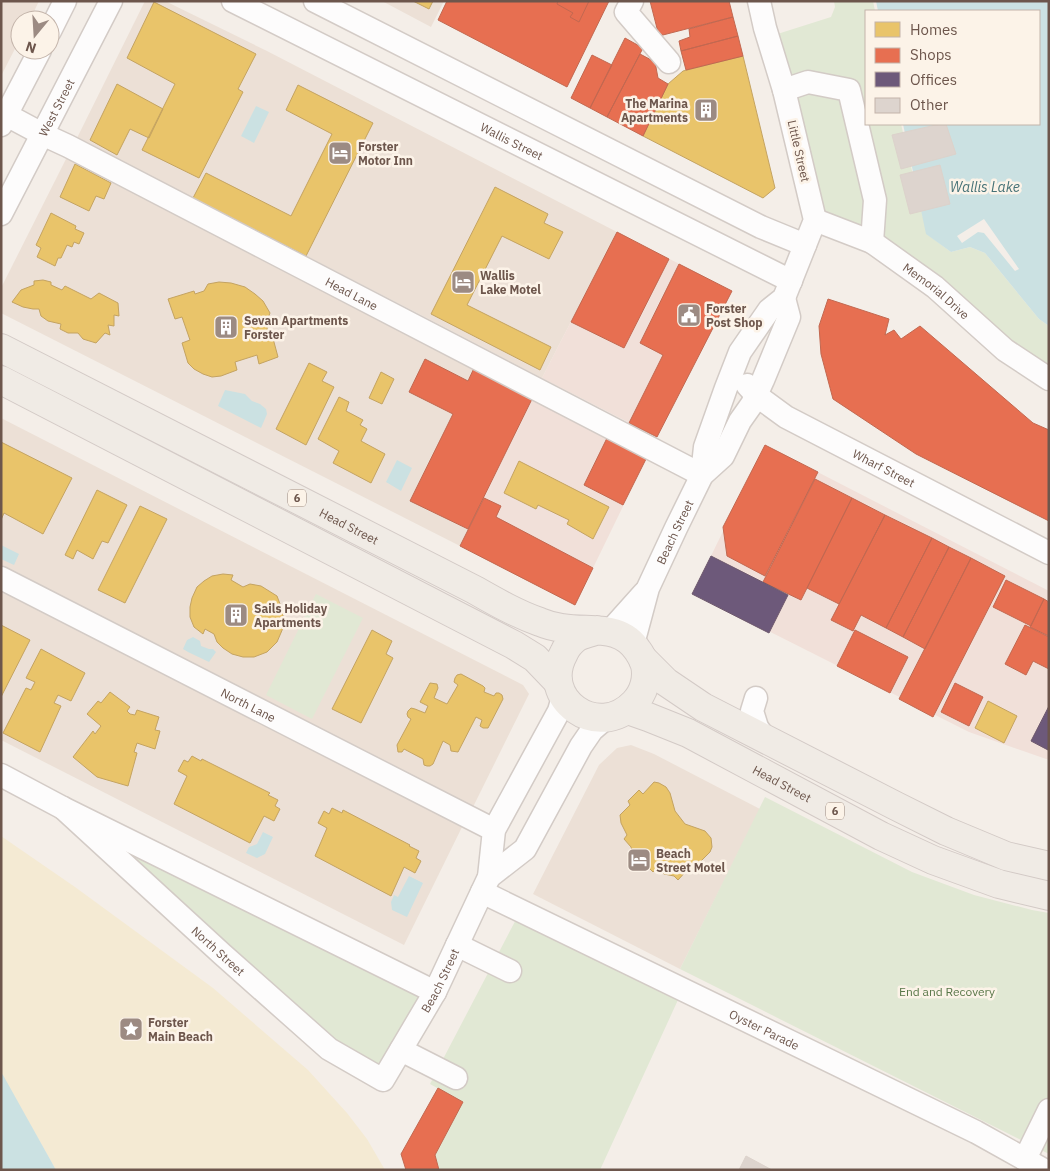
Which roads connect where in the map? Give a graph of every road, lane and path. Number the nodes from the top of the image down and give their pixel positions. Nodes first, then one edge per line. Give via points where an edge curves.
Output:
1 (111, 1) edge
2 (233, 1) edge
3 (315, 1) edge
4 (632, 1) edge
5 (759, 1) edge
6 (34, 60) edge
7 (669, 62) dead end
8 (784, 90) junction
9 (3, 117) edge
10 (42, 134) junction
11 (1, 214) edge
12 (815, 220) junction
13 (872, 242) junction
14 (805, 245) junction
15 (787, 289) junction
16 (1, 348) edge
17 (735, 364) junction
18 (1049, 379) edge
19 (1, 380) edge
20 (756, 395) junction
21 (702, 475) junction
22 (1049, 553) edge
23 (1, 578) edge
24 (621, 641) junction
25 (561, 689) junction
26 (756, 698) dead end
27 (617, 714) junction
28 (765, 739) junction
29 (1, 775) edge
30 (63, 808) junction
31 (494, 830) junction
32 (1049, 866) edge
33 (486, 884) junction
34 (1049, 896) edge
35 (457, 945) junction
36 (510, 971) dead end
37 (435, 992) junction
38 (401, 1050) junction
39 (456, 1078) dead end
40 (384, 1080) joint
41 (1049, 1110) edge
42 (1034, 1164) edge

1 - 10 street, West Street
2 - 15 street, Wallis Street
3 - 14 street via 761,227
4 - 7 street via 626,12
5 - 8 street, Little Street
6 - 9 street
8 - 12 street, Little Street
8 - 13 street via 808,82 849,90 875,200
9 - 10 street, Head Lane
10 - 11 street, West Street
10 - 21 street, Head Lane
12 - 13 street, Memorial Drive
12 - 14 street
13 - 18 street, Memorial Drive via 935,287 1005,350
14 - 15 street
15 - 17 street via 757,326
15 - 20 street via 789,317
16 - 24 main road, Head Street / 6 via 510,609 540,622
17 - 20 street, Wharf Street
17 - 21 street, Beach Street via 705,447
19 - 25 main road, 6 via 514,645 535,658
20 - 21 street, Beach Street via 723,456
20 - 22 street, Wharf Street via 786,417
21 - 24 street, Beach Street
23 - 31 street, North Lane
24 - 25 main road via 576,638 560,659
24 - 27 main road via 646,667 646,677 639,699
24 - 28 main road via 666,682 703,707
25 - 27 main road, 6 via 573,708 589,717
25 - 31 street, Beach Street via 559,711
26 - 28 street via 752,711
27 - 33 street, Beach Street via 592,730 525,849
27 - 34 main road, Head Street / 6 via 648,717 688,733 881,836 934,860 999,884
28 - 32 main road via 946,831 1006,856
29 - 30 street, North Street
30 - 37 street, North Street
30 - 40 street, North Street via 329,1049
31 - 33 street, Beach Street
33 - 35 street, Beach Street
33 - 42 street, Oyster Parade
35 - 36 street
35 - 37 street, Beach Street
37 - 38 street, Beach Street
38 - 39 street
38 - 40 street, Beach Street
41 - 42 street

